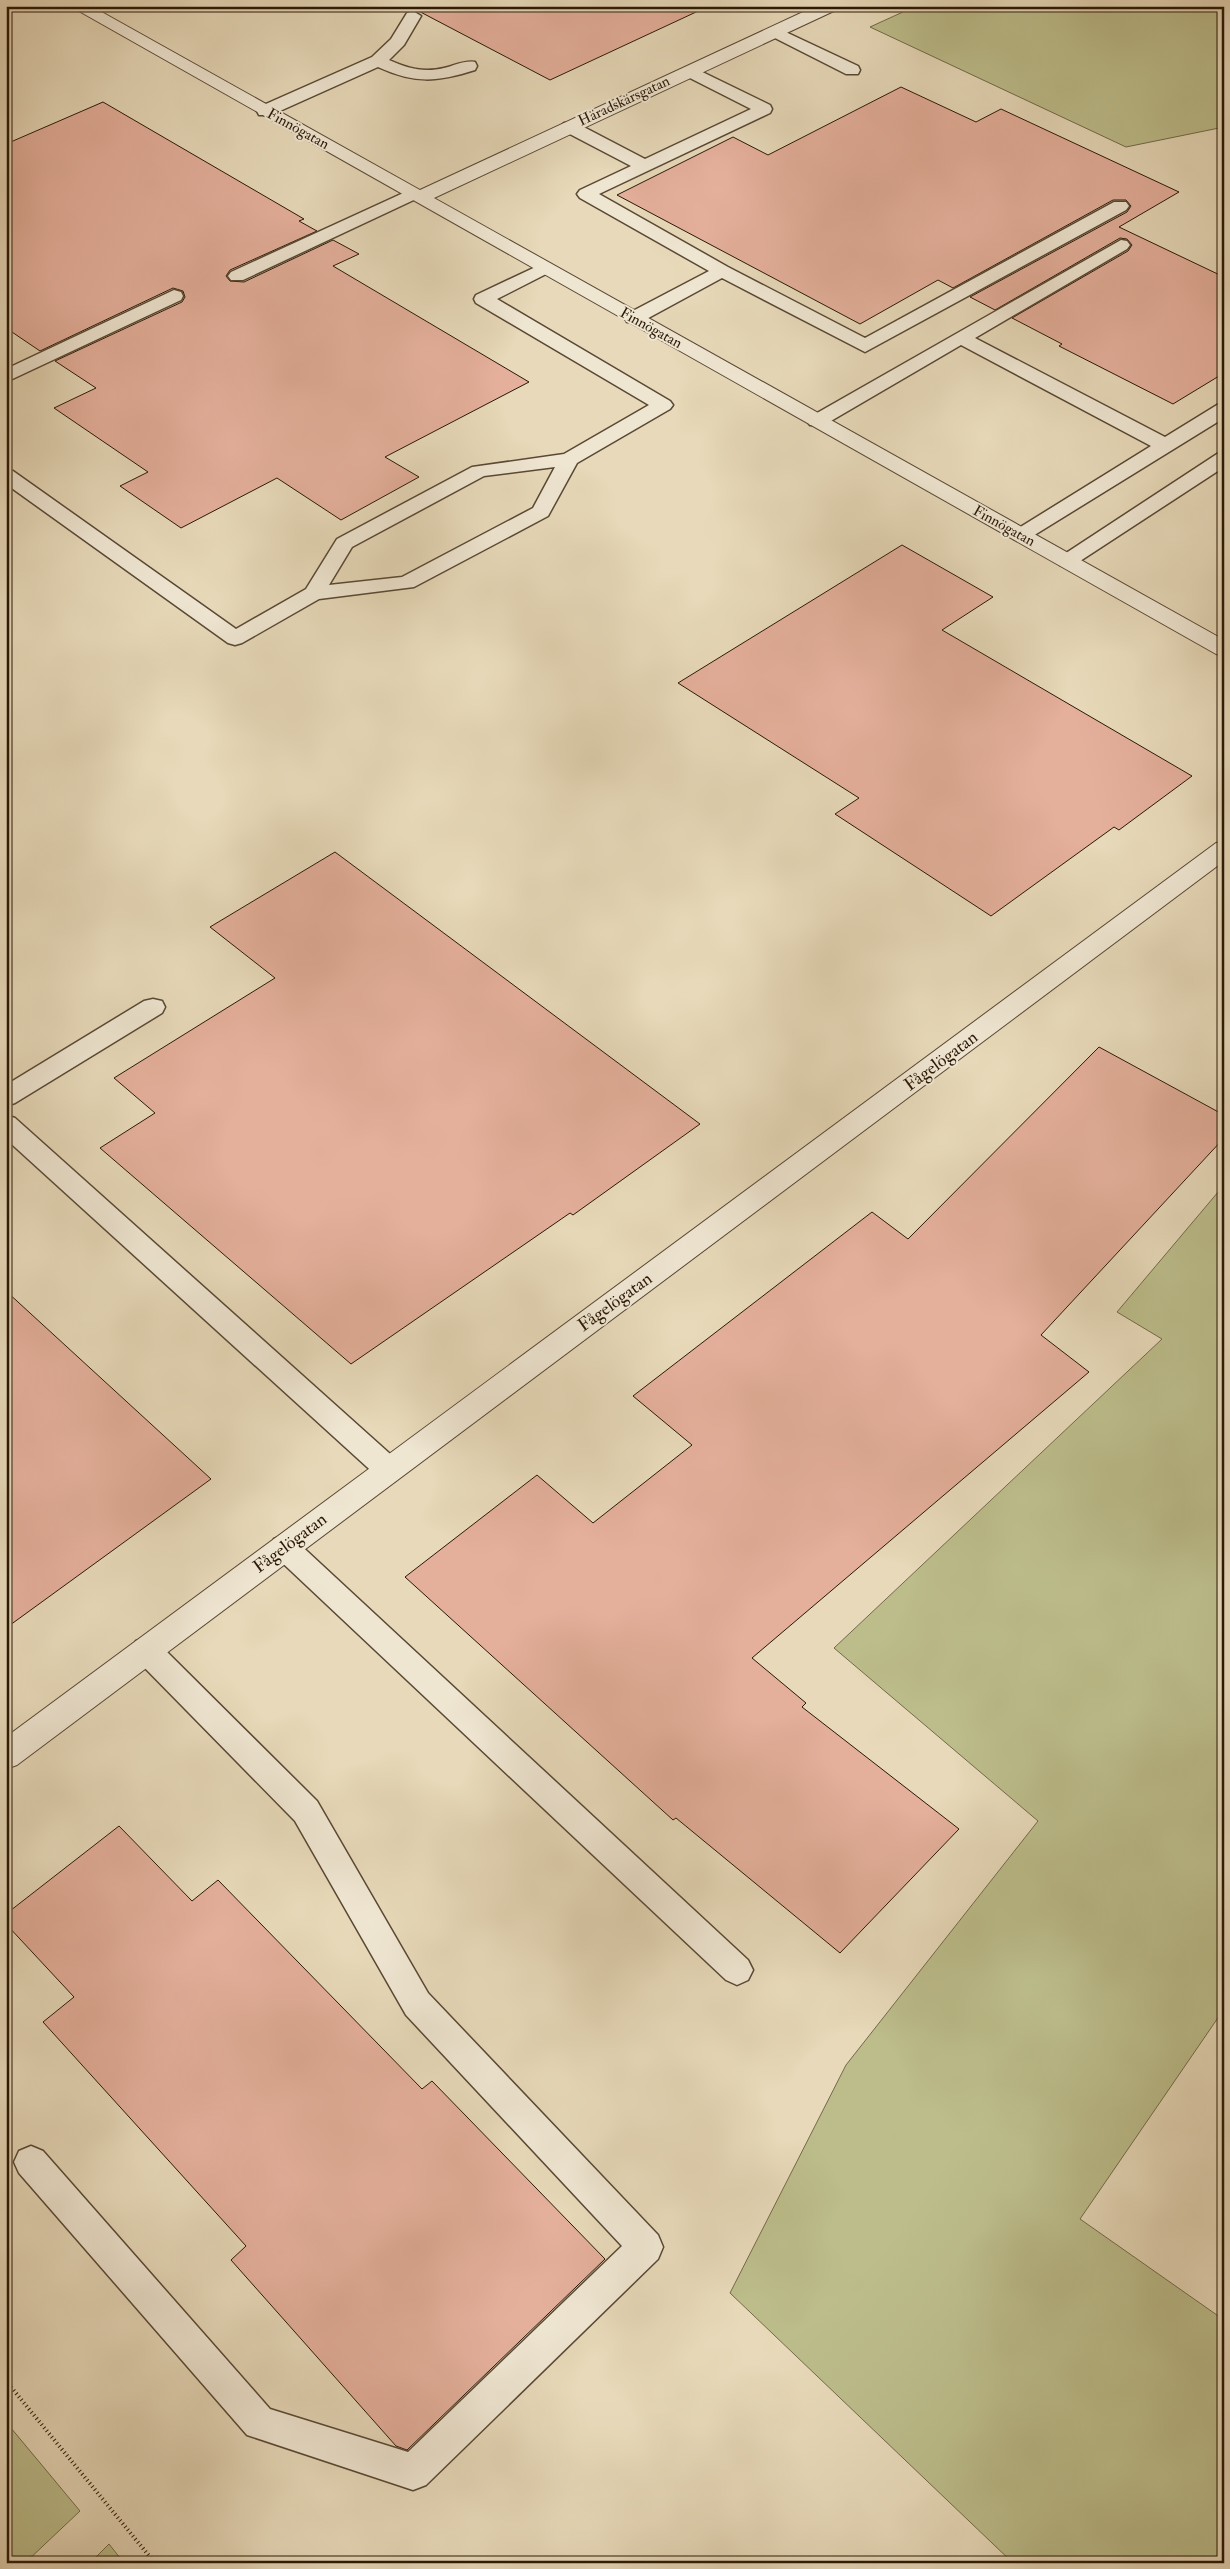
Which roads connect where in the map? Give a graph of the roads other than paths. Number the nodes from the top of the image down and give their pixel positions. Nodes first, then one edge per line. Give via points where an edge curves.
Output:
1 (78, 6) edge
2 (830, 6) edge
3 (413, 16) dead end
4 (775, 32) junction
5 (378, 61) junction
6 (469, 66) dead end
7 (852, 70) dead end
8 (690, 71) junction
9 (265, 110) junction
10 (570, 127) junction
11 (644, 166) junction
12 (416, 196) junction
13 (1120, 206) dead end
14 (1121, 245) dead end
15 (544, 268) junction
16 (722, 271) junction
17 (237, 276) dead end
18 (174, 296) dead end
19 (634, 318) junction
20 (961, 338) junction
21 (6, 376) edge
22 (1224, 408) edge
23 (817, 421) junction
24 (1165, 445) junction
25 (569, 458) junction
26 (1224, 458) edge
27 (6, 476) edge
28 (1021, 535) junction
29 (1067, 561) junction
30 (314, 593) junction
31 (1224, 649) edge
32 (1224, 849) edge
33 (153, 1007) dead end
34 (6, 1097) edge
35 (6, 1124) edge
36 (388, 1469) junction
37 (284, 1547) junction
38 (146, 1650) junction
39 (6, 1755) edge
40 (737, 1970) dead end
41 (31, 2162) dead end

1 - 9 street, Finnögatan
2 - 4 street, Häradskärsgatan
3 - 5 lane via 398,42
4 - 7 lane
4 - 8 street, Häradskärsgatan
5 - 6 lane via 408,75 438,76
5 - 9 lane
8 - 10 street, Häradskärsgatan
8 - 11 lane via 764,109
9 - 12 street, Finnögatan
10 - 11 lane
10 - 12 street, Häradskärsgatan
11 - 16 lane via 586,194
12 - 15 street, Finnögatan
12 - 17 lane
13 - 16 lane via 865,346
14 - 20 lane
15 - 19 street, Finnögatan
15 - 25 lane via 483,299 663,405
16 - 19 lane
18 - 21 lane
19 - 23 street, Finnögatan
20 - 23 lane
20 - 24 lane
22 - 24 lane
23 - 28 street, Finnögatan
24 - 28 lane
25 - 30 lane via 479,471 344,543
25 - 30 lane via 541,512 407,583
26 - 29 lane
27 - 30 lane via 235,638
28 - 29 street, Finnögatan
29 - 31 street, Finnögatan
32 - 36 street, Fågelögatan via 852,1128
33 - 34 lane
35 - 36 lane
36 - 37 street, Fågelögatan
37 - 38 street, Fågelögatan
37 - 40 lane
38 - 39 street, Fågelögatan
38 - 41 lane via 306,1810 418,2004 646,2247 413,2472 259,2423

